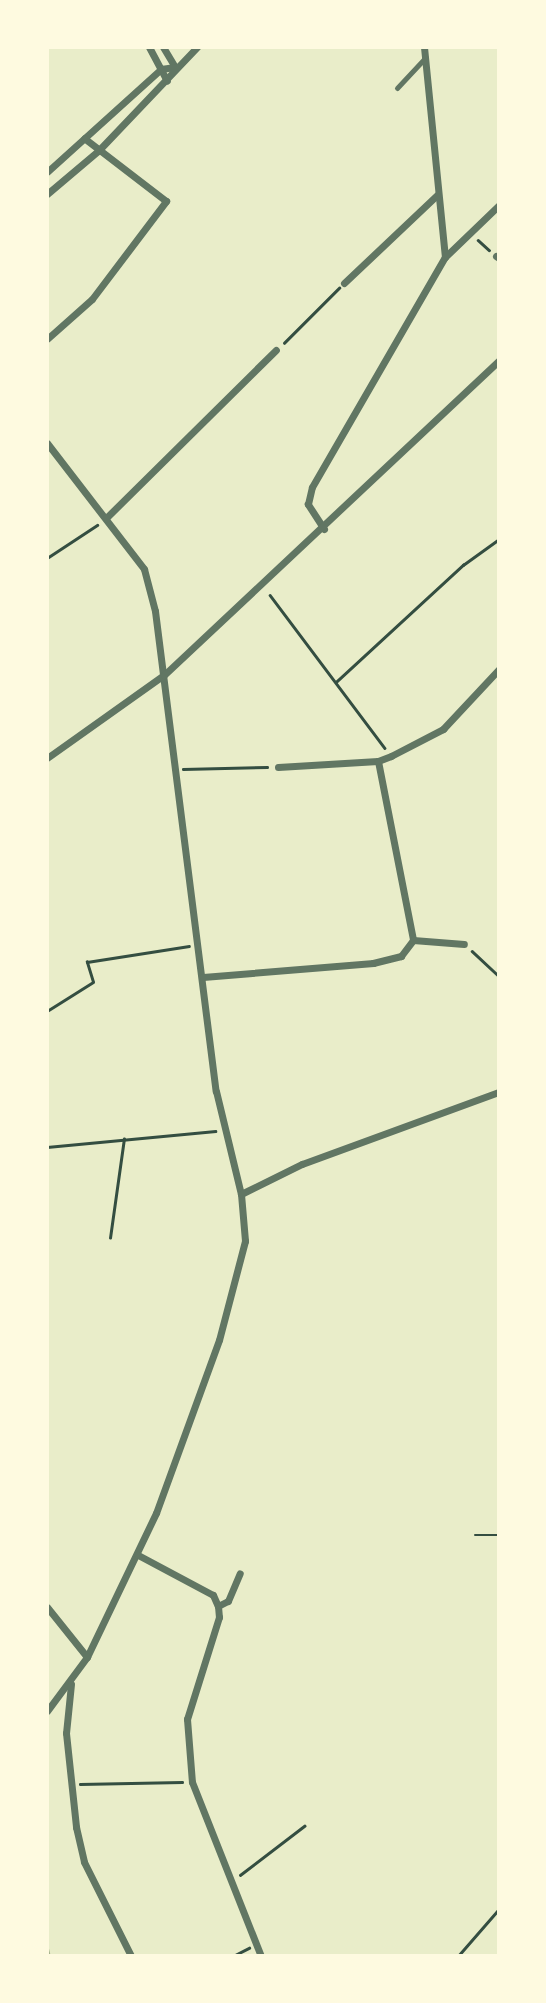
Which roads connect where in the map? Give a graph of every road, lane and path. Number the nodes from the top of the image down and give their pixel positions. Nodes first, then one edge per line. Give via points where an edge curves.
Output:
1 (149, 47) edge
2 (163, 47) edge
3 (197, 47) edge
4 (424, 47) edge
5 (426, 57) junction
6 (174, 67) junction
7 (161, 69) junction
8 (167, 81) junction
9 (397, 88) dead end
10 (85, 138) junction
11 (99, 150) junction
12 (47, 172) edge
13 (47, 194) edge
14 (437, 195) junction
15 (499, 205) edge
16 (467, 232) junction
17 (445, 257) junction
18 (498, 257) edge
19 (344, 283) joint
20 (47, 338) edge
21 (276, 350) joint
22 (499, 360) edge
23 (47, 443) edge
24 (107, 518) junction
25 (324, 529) junction
26 (499, 539) edge
27 (47, 558) edge
28 (270, 595) dead end
29 (499, 670) edge
30 (164, 675) junction
31 (336, 682) junction
32 (391, 756) junction
33 (47, 758) edge
34 (378, 761) junction
35 (278, 767) joint
36 (176, 769) junction
37 (413, 940) junction
38 (199, 944) junction
39 (464, 944) joint
40 (499, 976) edge
41 (203, 977) junction
42 (47, 1011) edge
43 (499, 1092) edge
44 (223, 1130) junction
45 (124, 1139) junction
46 (47, 1147) edge
47 (241, 1194) junction
48 (110, 1238) dead end
49 (475, 1535) dead end
50 (499, 1535) edge
51 (138, 1555) junction
52 (240, 1573) dead end
53 (218, 1606) junction
54 (47, 1607) edge
55 (87, 1657) junction
56 (71, 1684) junction
57 (47, 1711) edge
58 (192, 1782) junction
59 (73, 1784) junction
60 (304, 1826) dead end
61 (230, 1882) junction
62 (499, 1909) edge
63 (256, 1945) junction
64 (131, 1956) edge
65 (233, 1956) edge
66 (261, 1956) edge
67 (458, 1956) edge

1 - 7 street
2 - 6 street
3 - 6 street
4 - 5 street
5 - 9 street
5 - 14 street
6 - 7 street
6 - 8 street
7 - 8 street
7 - 10 street
8 - 11 street
10 - 11 street
10 - 12 street
11 - 13 street
11 - 20 street via 166,201 92,299
14 - 17 street
14 - 19 street
15 - 16 street
16 - 17 street
16 - 18 path
17 - 25 street via 312,487 308,504
19 - 21 path
21 - 24 street
22 - 25 street
23 - 24 street
24 - 27 path
24 - 30 street via 144,569
25 - 30 street
26 - 31 path via 463,565
28 - 31 path
29 - 32 street via 443,729
30 - 33 street
30 - 36 street
31 - 32 path
32 - 34 street
34 - 35 street
34 - 37 street
35 - 36 path
36 - 38 street
37 - 39 street
37 - 41 street via 401,957 373,963
38 - 41 street
38 - 42 path via 87,962 93,982
39 - 40 path
41 - 44 street
43 - 47 street via 302,1164
44 - 45 path
44 - 47 street
45 - 46 path
45 - 48 path
47 - 51 street via 245,1241 219,1340
49 - 50 path
51 - 53 street via 213,1595
51 - 55 street
52 - 53 street via 228,1601
53 - 58 street via 219,1617 187,1719
54 - 55 street
55 - 56 street
56 - 57 street
56 - 59 street via 66,1733
58 - 59 path
58 - 61 street
59 - 64 street via 76,1827 85,1862
60 - 61 path
61 - 63 street
62 - 67 path
63 - 65 path
63 - 66 street

